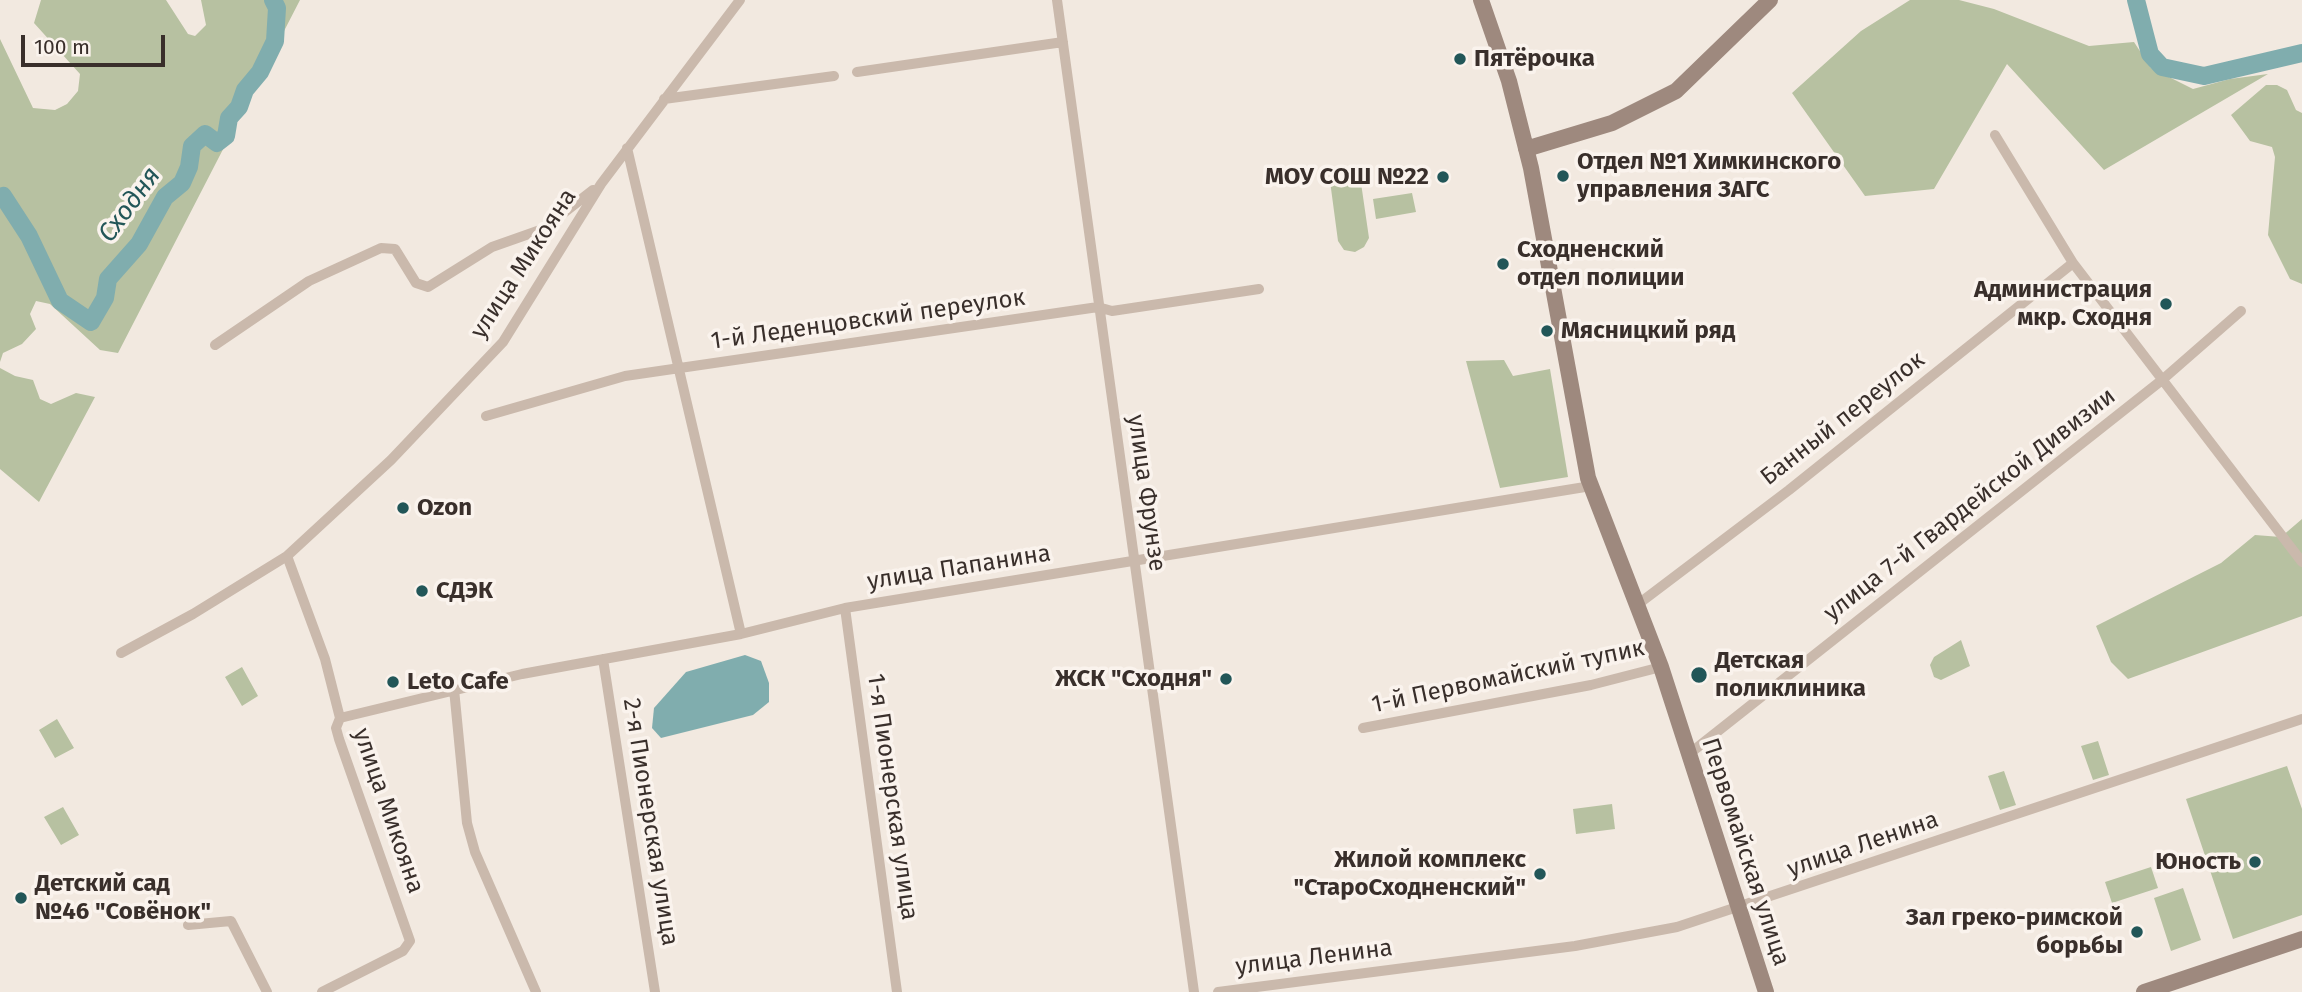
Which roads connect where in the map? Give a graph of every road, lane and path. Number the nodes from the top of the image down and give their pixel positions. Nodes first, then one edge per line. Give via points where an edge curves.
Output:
1 (740, 0) edge
2 (1057, 0) edge
3 (1481, 0) edge
4 (1770, 0) edge
5 (1063, 42) junction
6 (857, 72) dead end
7 (834, 76) dead end
8 (664, 99) junction
9 (1995, 135) dead end
10 (627, 148) junction
11 (1526, 149) junction
12 (601, 184) junction
13 (2074, 263) junction
14 (1259, 289) dead end
15 (1098, 307) junction
16 (2241, 311) dead end
17 (215, 345) dead end
18 (681, 369) junction
19 (2162, 380) junction
20 (486, 416) dead end
21 (1591, 486) junction
22 (287, 556) junction
23 (1135, 559) junction
24 (2302, 562) edge
25 (1637, 605) junction
26 (845, 608) junction
27 (741, 634) junction
28 (121, 653) dead end
29 (603, 659) junction
30 (1661, 667) junction
31 (454, 689) junction
32 (340, 718) junction
33 (2302, 719) edge
34 (1363, 728) dead end
35 (1689, 754) junction
36 (1741, 908) junction
37 (188, 925) dead end
38 (2302, 939) edge
39 (267, 992) edge
40 (322, 992) edge
41 (536, 992) edge
42 (655, 992) edge
43 (897, 992) edge
44 (1194, 992) edge
45 (1218, 992) edge
46 (1766, 992) edge
47 (2144, 992) edge

1 - 8 street, улица Микояна
2 - 5 street, улица Фрунзе
3 - 11 main road, Первомайская улица
4 - 11 main road via 1676,91 1612,122
5 - 6 street
5 - 15 street, улица Фрунзе
7 - 8 street
8 - 10 street, улица Микояна
9 - 13 street
10 - 12 street, улица Микояна
10 - 18 street
11 - 21 main road, Первомайская улица
12 - 17 street via 543,229 492,247 428,287 416,283 395,249 381,248 309,281
12 - 22 street, улица Микояна via 502,342 391,460
13 - 19 street
13 - 25 street, Банный переулок
14 - 15 street, 1-й Леденцовский переулок via 1112,311
15 - 18 street, 1-й Леденцовский переулок
15 - 23 street, улица Фрунзе
16 - 19 street, улица 7-й Гвардейской Дивизии
18 - 20 street, 1-й Леденцовский переулок via 625,376
18 - 27 street
19 - 24 street
19 - 35 street, улица 7-й Гвардейской Дивизии
21 - 23 street, улица Папанина
21 - 25 main road, Первомайская улица
22 - 28 street, улица Микояна
22 - 32 street, улица Микояна via 325,659
23 - 26 street, улица Папанина
23 - 44 street, улица Фрунзе
25 - 30 main road, Первомайская улица
26 - 27 street, улица Папанина
26 - 43 street, 1-я Пионерская улица
27 - 29 street, улица Папанина
29 - 31 street, улица Папанина
29 - 42 street, 2-я Пионерская улица
30 - 34 street, 1-й Первомайский тупик via 1591,685
30 - 35 main road, Первомайская улица
31 - 32 street, улица Папанина
31 - 41 street via 467,823 475,852
32 - 40 street, улица Микояна via 336,728 339,740 410,941 403,951
33 - 36 street, улица Ленина
35 - 36 main road, Первомайская улица
36 - 45 street, улица Ленина via 1676,927 1581,945
36 - 46 main road, Первомайская улица
37 - 39 street via 231,921
38 - 47 main road

